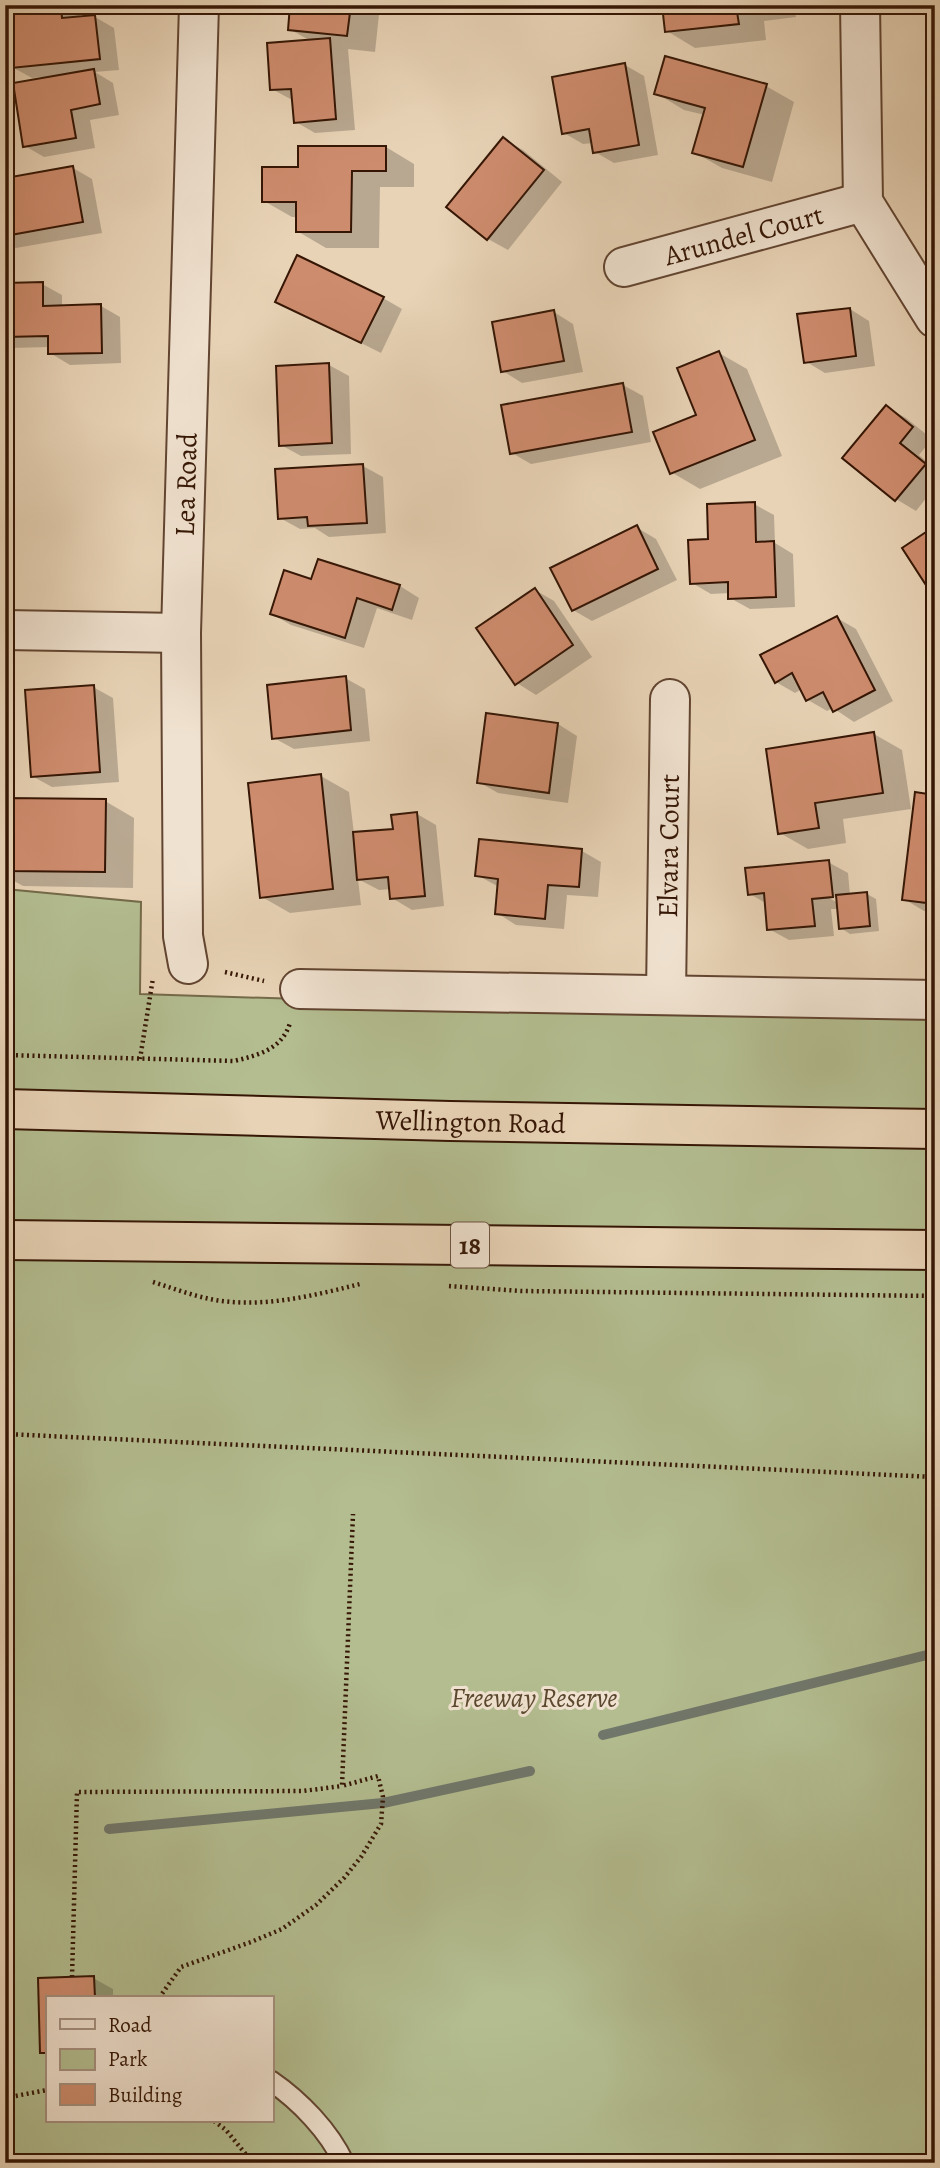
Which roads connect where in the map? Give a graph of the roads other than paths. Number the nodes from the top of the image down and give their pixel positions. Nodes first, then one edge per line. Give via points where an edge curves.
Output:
1 (199, 5) edge
2 (860, 5) edge
3 (863, 202) junction
4 (624, 267) dead end
5 (935, 318) edge
6 (5, 630) edge
7 (181, 633) junction
8 (670, 699) dead end
9 (188, 964) road end
10 (300, 989) road end
11 (666, 995) junction
12 (935, 1000) edge
13 (5, 1109) edge
14 (935, 1129) edge
15 (5, 1240) edge
16 (935, 1250) edge
17 (273, 2083) edge
18 (344, 2163) edge

1 - 7 street, Lea Road
2 - 3 street
3 - 4 street, Arundel Court
3 - 5 street
6 - 7 street
7 - 9 street, Lea Road via 183,936
8 - 11 street, Elvara Court
10 - 11 street
11 - 12 street
13 - 14 highway, Wellington Road
15 - 16 highway, 18
17 - 18 lane via 313,2120

